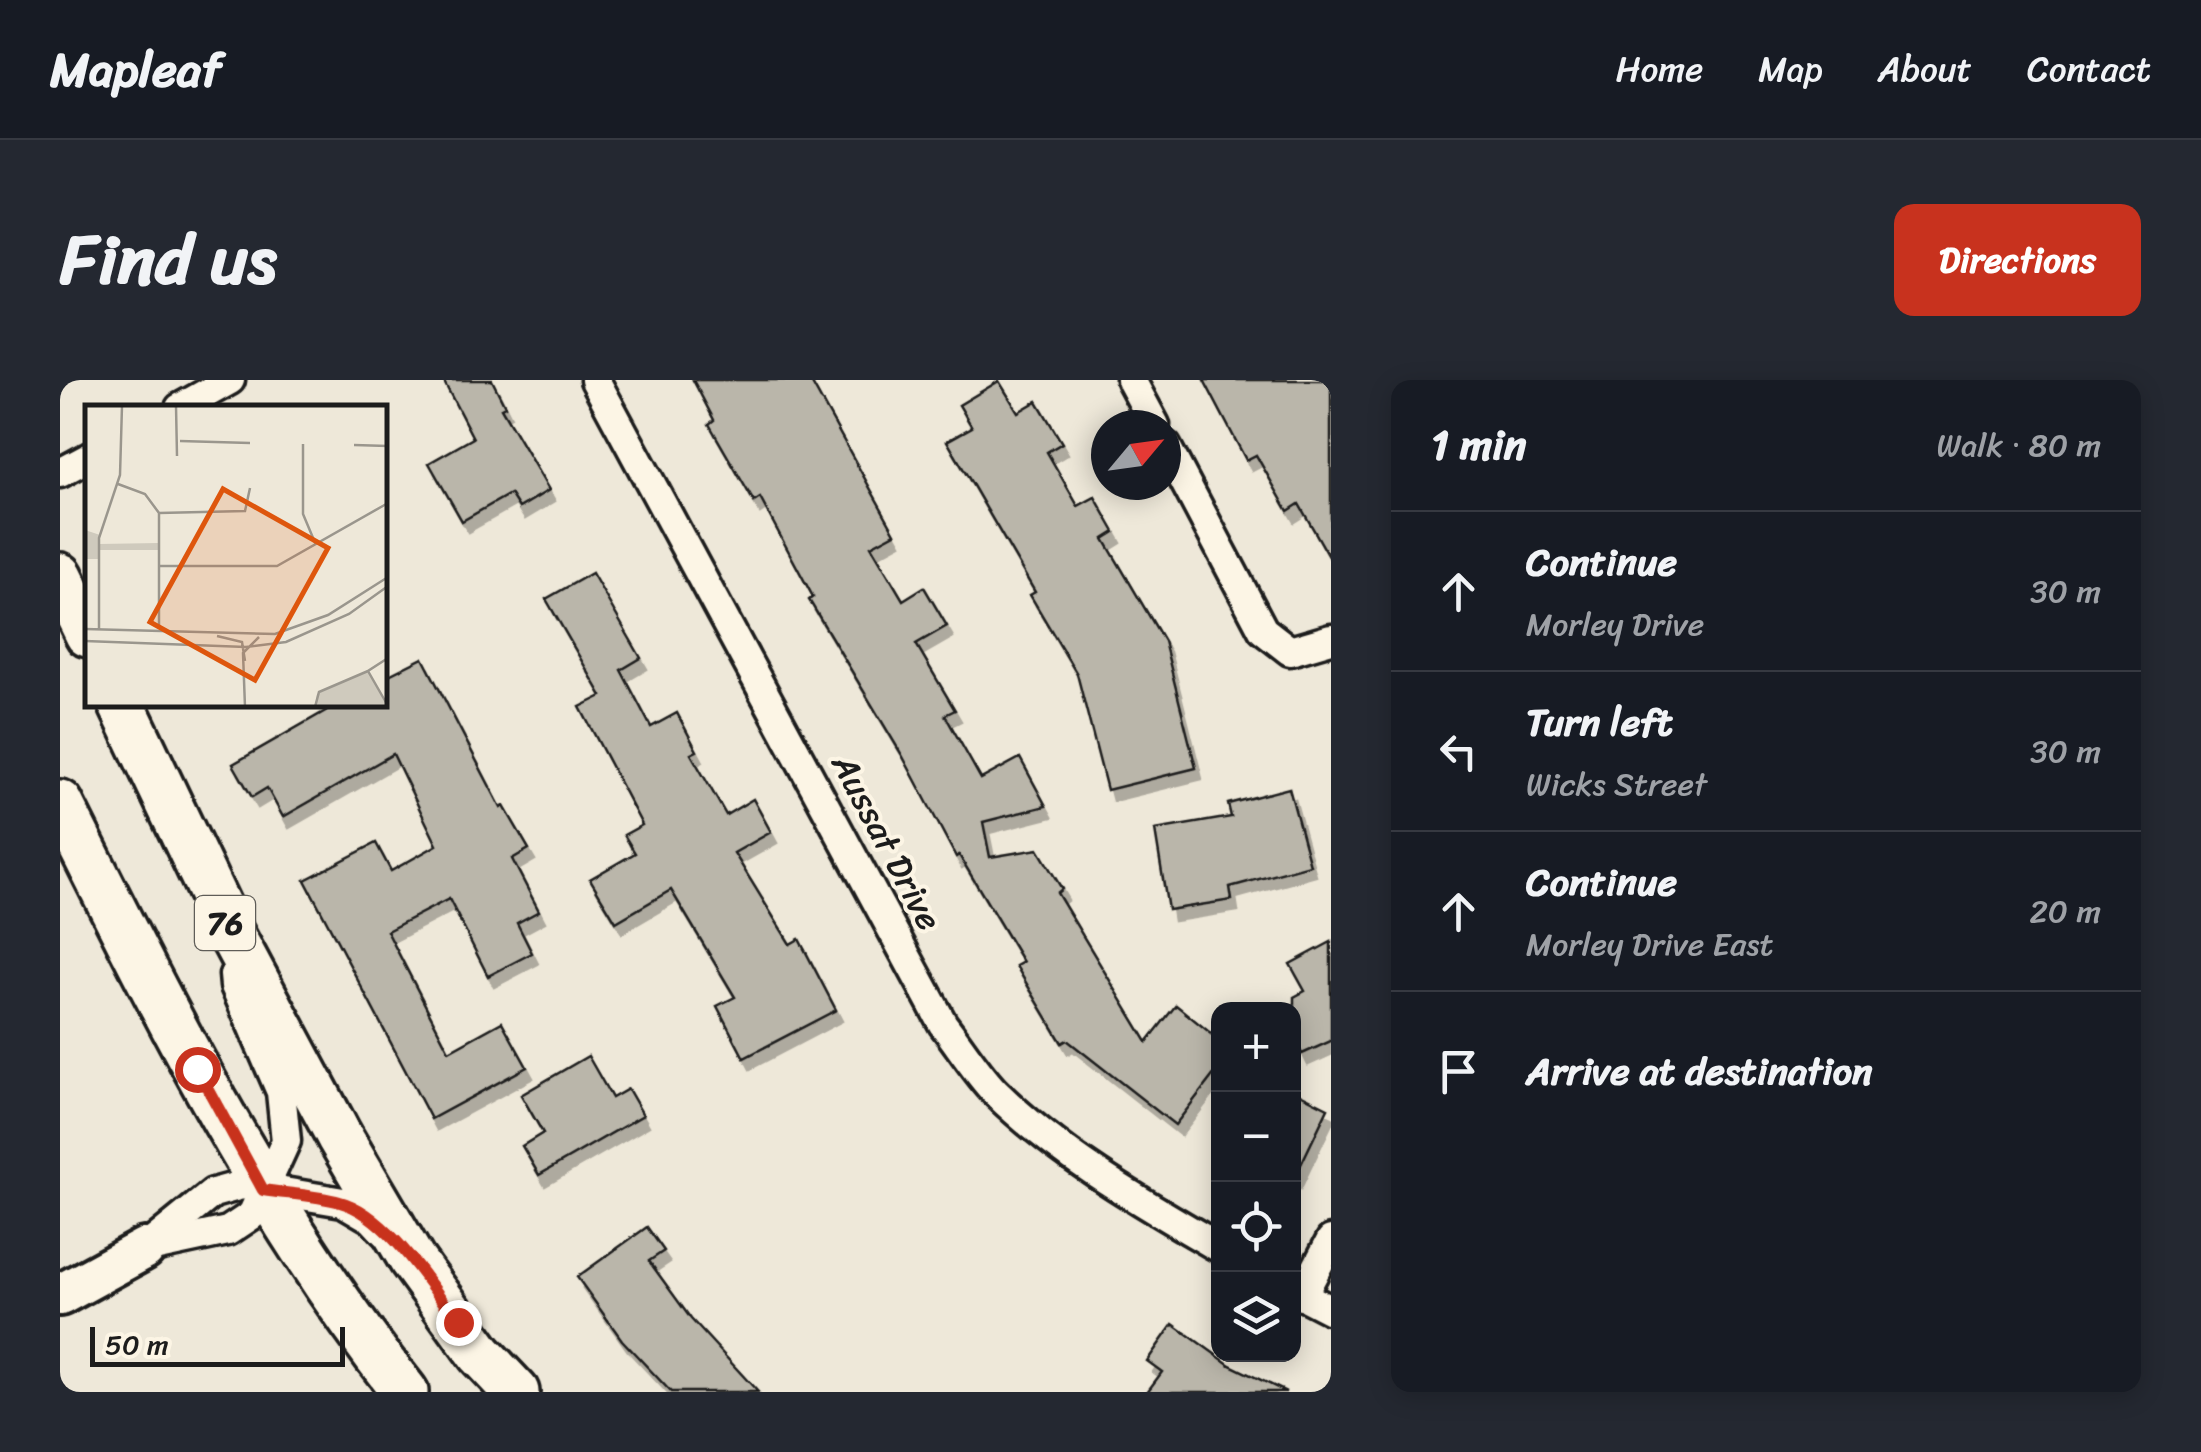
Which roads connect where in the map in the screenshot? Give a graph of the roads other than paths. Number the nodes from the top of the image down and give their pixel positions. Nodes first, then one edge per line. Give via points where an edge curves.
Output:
1 (230, 380) edge
2 (595, 380) edge
3 (1132, 380) edge
4 (185, 405) edge
5 (1147, 410) edge
6 (85, 460) edge
7 (60, 472) edge
8 (1181, 474) edge
9 (60, 576) edge
10 (85, 628) edge
11 (1331, 639) edge
12 (123, 708) edge
13 (60, 804) edge
14 (231, 934) junction
15 (263, 1190) junction
16 (1331, 1240) edge
17 (1211, 1243) edge
18 (144, 1250) junction
19 (412, 1260) junction
20 (1301, 1289) edge
21 (60, 1295) edge
22 (1301, 1295) edge
23 (1331, 1310) edge
24 (405, 1392) edge
25 (516, 1392) edge

1 - 4 street
2 - 17 street, Aussat Drive via 943,1024 993,1090 1053,1142
3 - 5 street
6 - 7 street
8 - 11 street via 1263,630 1290,651
9 - 10 main road
12 - 14 main road, 76
13 - 15 main road
14 - 15 street via 235,986 281,1092 286,1141
14 - 19 main road, 76
15 - 18 street via 242,1186 213,1193
15 - 18 street via 252,1215 228,1232
15 - 19 street via 343,1202 372,1219
15 - 24 main road via 358,1334
16 - 20 street
18 - 21 street
19 - 25 main road, 76
22 - 23 street

